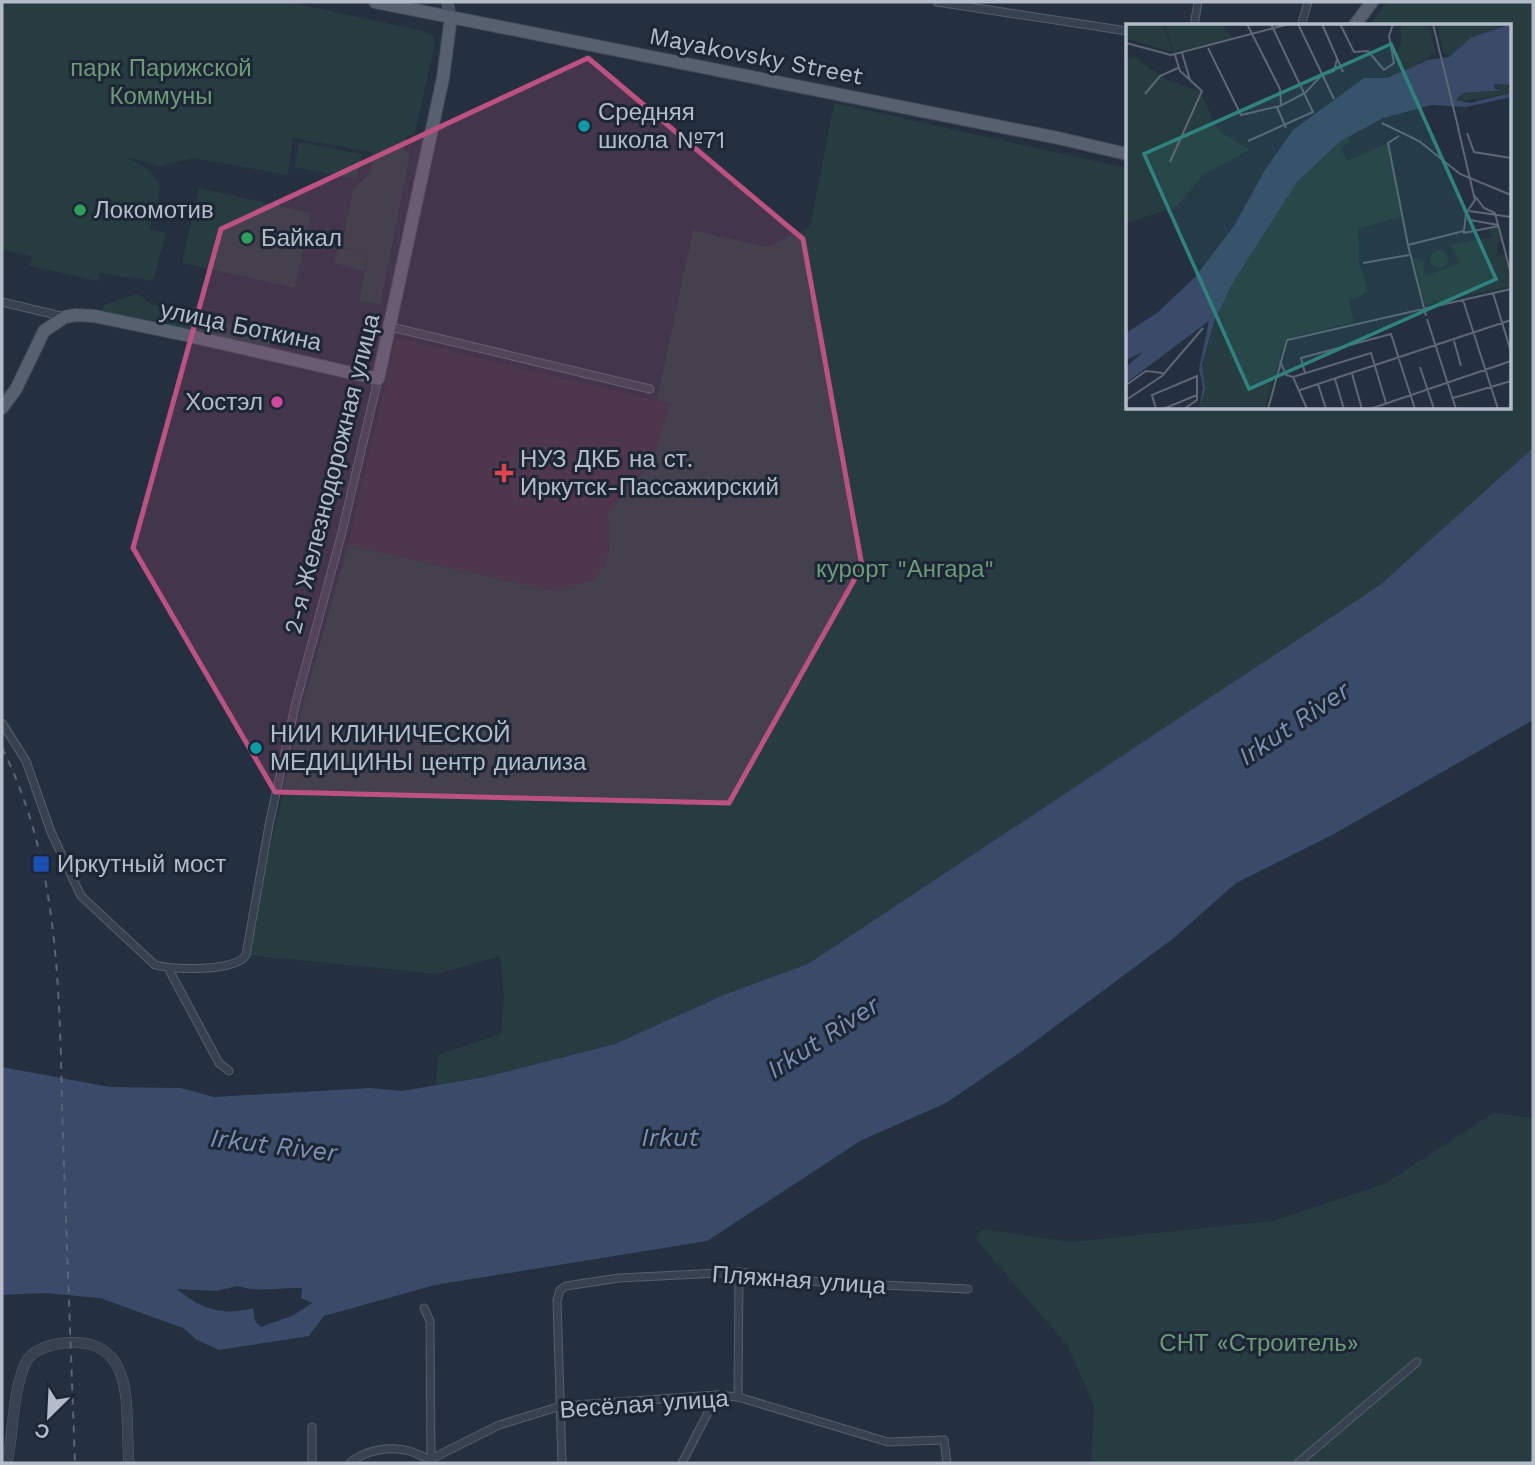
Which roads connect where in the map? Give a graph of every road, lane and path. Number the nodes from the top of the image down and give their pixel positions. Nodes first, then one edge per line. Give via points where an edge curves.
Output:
1 (375, 2) edge
2 (447, 2) edge
3 (937, 2) edge
4 (1198, 2) edge
5 (1308, 2) edge
6 (1372, 2) edge
7 (451, 17) junction
8 (1194, 24) edge
9 (1302, 24) edge
10 (1356, 24) edge
11 (1126, 31) edge
12 (1126, 154) edge
13 (2, 302) edge
14 (65, 317) junction
15 (391, 327) junction
16 (378, 379) junction
17 (650, 390) dead end
18 (4, 403) edge
19 (2, 723) edge
20 (168, 968) junction
21 (229, 1071) dead end
22 (739, 1272) junction
23 (968, 1289) dead end
24 (424, 1308) dead end
25 (1417, 1362) dead end
26 (717, 1395) junction
27 (738, 1397) junction
28 (561, 1406) junction
29 (312, 1427) dead end
30 (431, 1461) edge
31 (7, 1463) edge
32 (129, 1463) edge
33 (312, 1463) edge
34 (349, 1463) edge
35 (562, 1463) edge
36 (682, 1463) edge
37 (947, 1463) edge
38 (1298, 1463) edge

1 - 7 main road, Mayakovsky Street
2 - 7 main road, 2-я Железнодорожная улица
3 - 11 street
4 - 8 street
5 - 9 street
6 - 10 main road
7 - 12 main road, Mayakovsky Street
7 - 15 main road, 2-я Железнодорожная улица via 443,78
13 - 14 street
14 - 16 main road, улица Боткина via 94,316
14 - 18 main road via 44,331
15 - 16 main road, 2-я Железнодорожная улица
15 - 17 street
16 - 20 street, 2-я Железнодорожная улица via 296,702 246,955 233,965
19 - 20 street via 26,761 51,832 81,896 140,954
20 - 21 street via 219,1063
22 - 23 street, Пляжная улица via 820,1282
22 - 27 street
22 - 28 street, Пляжная улица via 577,1282 560,1290
24 - 30 street via 430,1321
25 - 38 street
26 - 27 street, Весёлая улица
26 - 28 street, Весёлая улица
26 - 36 street
27 - 37 street, Весёлая улица via 888,1442 944,1440
28 - 30 street, Весёлая улица via 499,1425
28 - 35 street
29 - 33 street
30 - 34 street via 410,1451 390,1450 366,1452
31 - 32 street via 28,1359 52,1344 76,1342 110,1354 119,1367 124,1381

